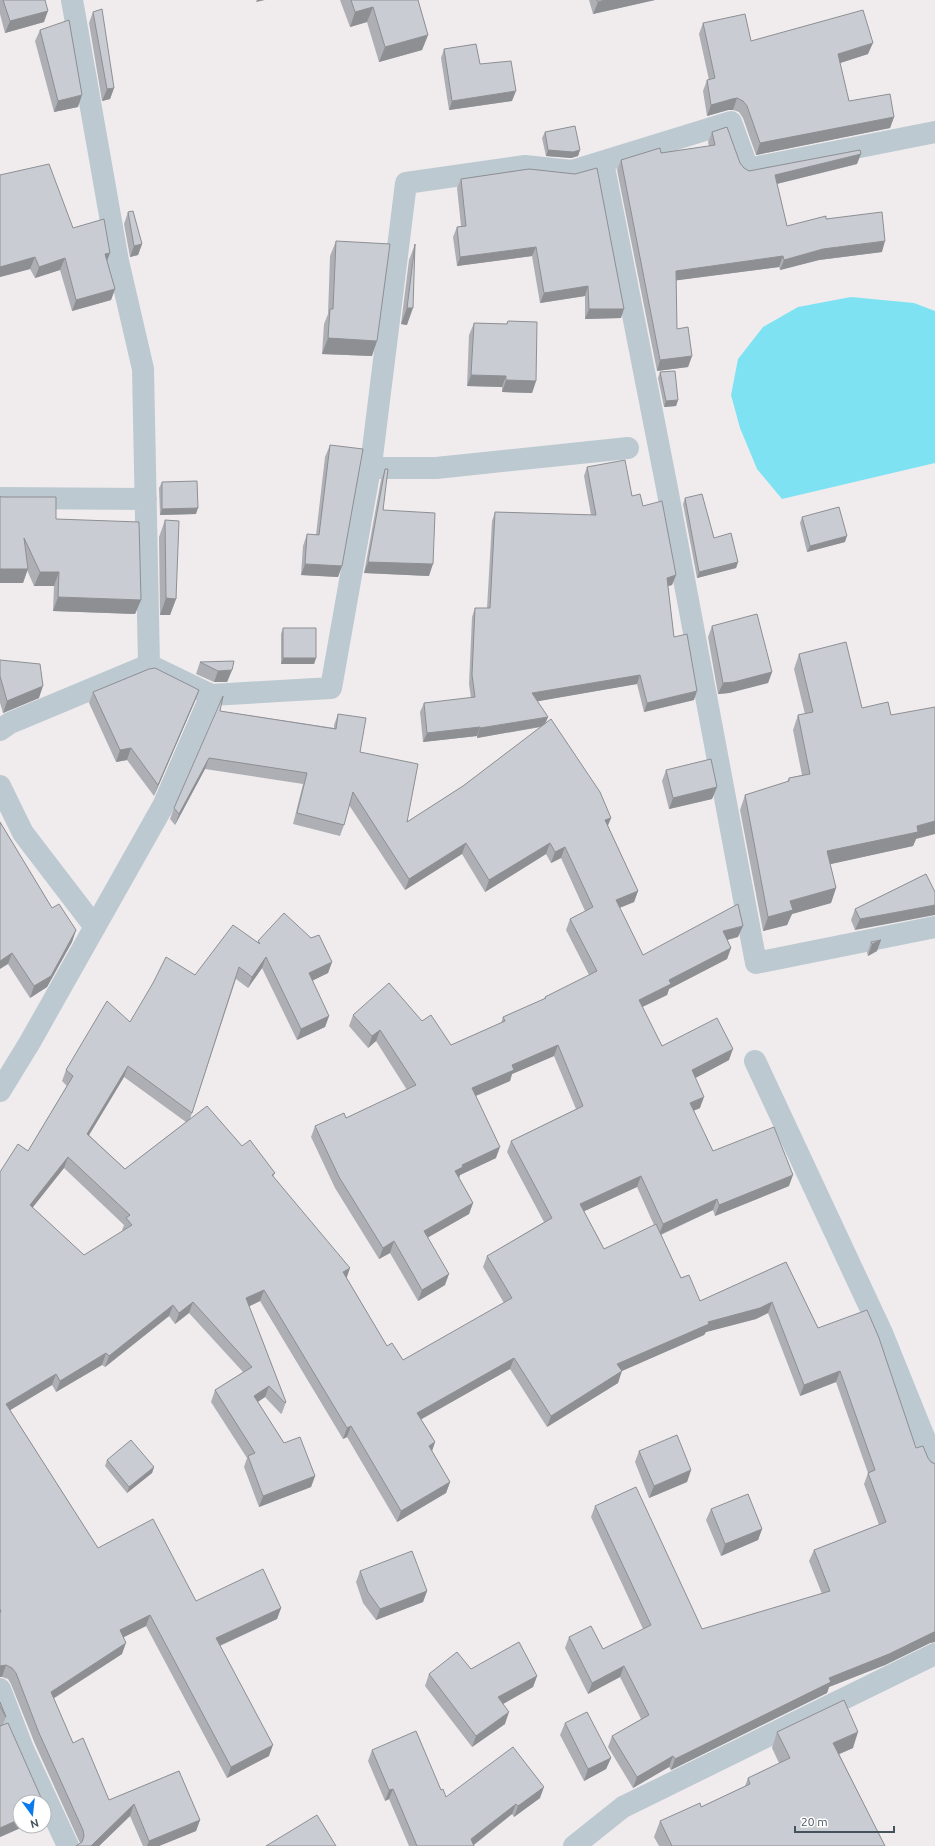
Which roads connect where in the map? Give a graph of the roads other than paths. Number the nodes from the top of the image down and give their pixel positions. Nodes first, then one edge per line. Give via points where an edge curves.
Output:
1 (72, 0) edge
2 (935, 132) edge
3 (603, 162) junction
4 (628, 448) dead end
5 (370, 468) junction
6 (0, 498) edge
7 (146, 499) junction
8 (149, 665) junction
9 (210, 695) junction
10 (0, 730) edge
11 (0, 786) edge
12 (935, 926) edge
13 (95, 927) junction
14 (755, 1061) dead end
15 (1, 1087) edge
16 (935, 1464) edge
17 (935, 1654) edge
18 (0, 1689) edge
19 (68, 1846) edge
20 (574, 1846) edge

1 - 7 street via 118,261 143,369
2 - 3 street via 748,169 731,122
3 - 5 street via 572,171 525,166 406,183
3 - 12 street via 756,963
4 - 5 street via 436,468
5 - 9 street via 331,688
6 - 7 street
7 - 8 street
8 - 9 street
8 - 10 street
9 - 13 street via 163,806
11 - 13 street via 23,833
13 - 15 street via 30,1042
14 - 16 street via 882,1333
17 - 20 street via 623,1807
18 - 19 street via 23,1749

